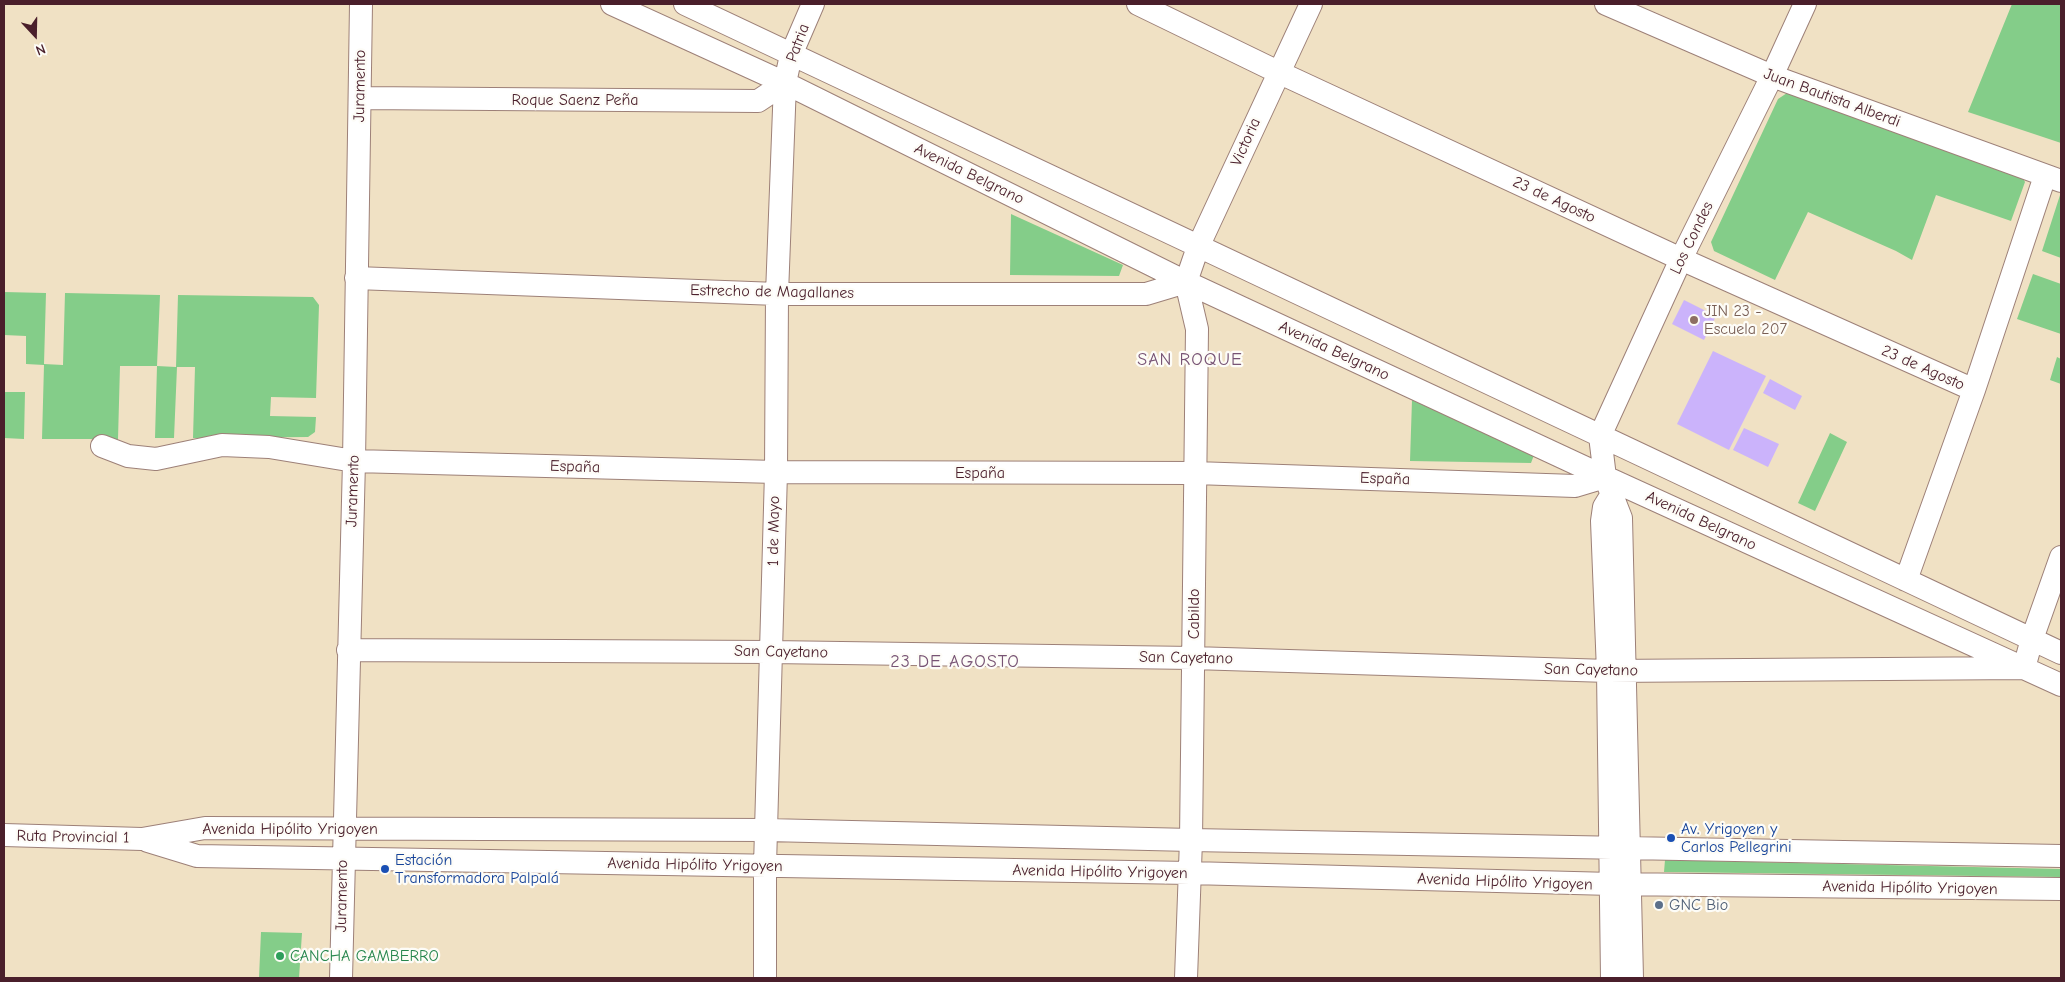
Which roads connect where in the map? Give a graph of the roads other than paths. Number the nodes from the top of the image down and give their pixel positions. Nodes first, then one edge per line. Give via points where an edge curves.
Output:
1 (361, 4) edge
2 (612, 4) edge
3 (685, 4) edge
4 (813, 4) edge
5 (1138, 4) edge
6 (1311, 4) edge
7 (1606, 4) edge
8 (1805, 4) edge
9 (791, 54) junction
10 (1278, 72) junction
11 (1772, 76) junction
12 (785, 83) junction
13 (360, 98) junction
14 (2053, 179) edge
15 (1198, 247) junction
16 (1681, 259) junction
17 (356, 278) junction
18 (1186, 282) junction
19 (777, 294) junction
20 (1974, 390) junction
21 (1600, 436) junction
22 (102, 446) dead end
23 (354, 461) junction
24 (776, 472) junction
25 (1195, 473) junction
26 (1608, 486) junction
27 (2061, 557) edge
28 (1906, 580) junction
29 (2032, 639) junction
30 (348, 650) junction
31 (771, 652) junction
32 (2061, 653) edge
33 (1193, 658) junction
34 (2024, 668) junction
35 (1617, 671) junction
36 (2061, 685) edge
37 (344, 828) junction
38 (767, 830) junction
39 (4, 835) edge
40 (142, 839) junction
41 (1191, 840) junction
42 (1621, 848) junction
43 (2061, 856) edge
44 (343, 859) junction
45 (766, 866) junction
46 (1190, 873) junction
47 (1621, 885) junction
48 (2061, 889) edge
49 (341, 978) edge
50 (765, 978) edge
51 (1186, 978) edge
52 (1612, 978) edge
53 (1632, 978) edge

1 - 13 street, Juramento
2 - 12 street, Avenida Belgrano
3 - 9 street, Avenida Belgrano
4 - 9 street, Patria
5 - 10 street, 23 de Agosto
6 - 10 street, Victoria
7 - 11 street, Juan Bautista Alberdi
8 - 11 street, Los Condes
9 - 12 street, Patria
9 - 15 street, Avenida Belgrano
10 - 15 street, Victoria
10 - 16 street, 23 de Agosto
11 - 14 street, Juan Bautista Alberdi
11 - 16 street, Los Condes
12 - 13 street, Roque Saenz Peña via 758,101
12 - 18 street, Avenida Belgrano
12 - 19 street, 1 de Mayo
13 - 17 street, Juramento
14 - 20 street
15 - 18 street, Victoria
15 - 21 street, Avenida Belgrano
16 - 20 street, 23 de Agosto
16 - 21 street, Los Condes
17 - 19 street, Estrecho de Magallanes
17 - 23 street, Juramento
18 - 19 street, Estrecho de Magallanes via 1146,294
18 - 25 street, Cabildo via 1197,329
18 - 26 street, Avenida Belgrano
19 - 24 street, 1 de Mayo
20 - 28 street
21 - 26 street
21 - 28 street, Avenida Belgrano
22 - 23 street, España via 128,456 156,460 222,445 268,447
23 - 24 street, España
23 - 30 street, Juramento
24 - 25 street, España
24 - 31 street, 1 de Mayo
25 - 26 street, España
25 - 33 street, Cabildo
26 - 34 street, Avenida Belgrano
26 - 35 street via 1602,521
27 - 29 street
28 - 29 street, Avenida Belgrano
29 - 32 street, Avenida Belgrano
29 - 34 street
30 - 31 street, San Cayetano
30 - 37 street, Juramento
31 - 33 street, San Cayetano
31 - 38 street, 1 de Mayo
33 - 35 street, San Cayetano
33 - 41 street, Cabildo
34 - 35 street, San Cayetano
34 - 36 street, Avenida Belgrano
35 - 42 street
37 - 38 street, Avenida Hipólito Yrigoyen
37 - 40 street, Avenida Hipólito Yrigoyen via 205,828
37 - 44 street, Juramento
38 - 41 street, Avenida Hipólito Yrigoyen
38 - 45 street, 1 de Mayo
39 - 40 street, Ruta Provincial 1
40 - 44 street, Avenida Hipólito Yrigoyen via 197,856
41 - 42 street, Avenida Hipólito Yrigoyen
41 - 46 street, Cabildo
42 - 43 street, Avenida Hipólito Yrigoyen
42 - 47 street
44 - 45 street, Avenida Hipólito Yrigoyen
44 - 49 street, Juramento
45 - 46 street, Avenida Hipólito Yrigoyen
45 - 50 street, 1 de Mayo
46 - 47 street, Avenida Hipólito Yrigoyen
46 - 51 street, Cabildo
47 - 48 street, Avenida Hipólito Yrigoyen
47 - 52 street
47 - 53 street

